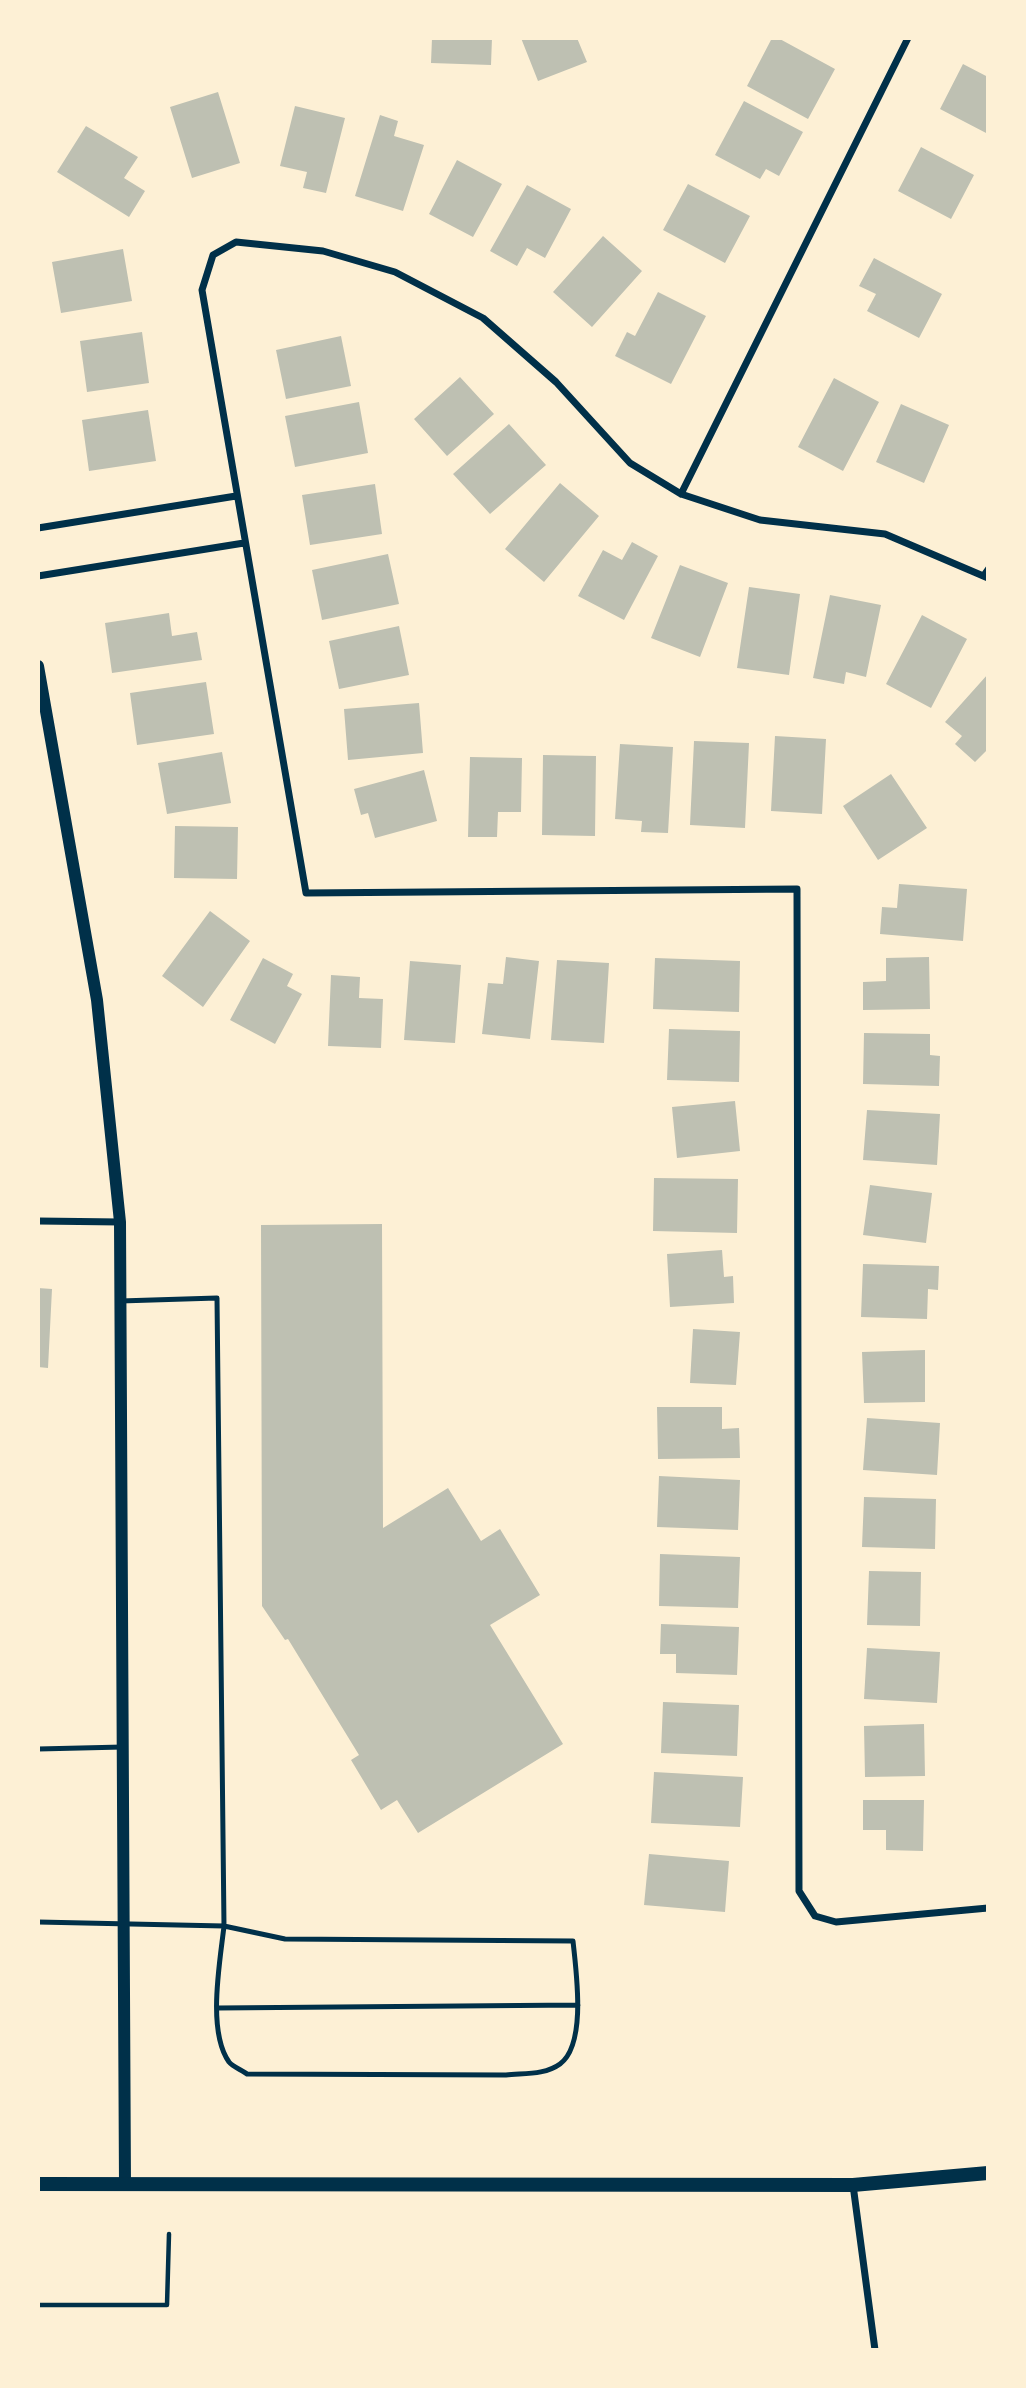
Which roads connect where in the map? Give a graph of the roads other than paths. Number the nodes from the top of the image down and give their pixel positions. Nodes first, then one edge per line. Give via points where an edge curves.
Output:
1 (908, 38) edge
2 (681, 494) junction
3 (236, 496) junction
4 (38, 528) edge
5 (244, 543) junction
6 (986, 573) edge
7 (38, 576) edge
8 (38, 666) edge
9 (38, 1221) edge
10 (120, 1222) junction
11 (120, 1301) junction
12 (123, 1746) junction
13 (38, 1749) edge
14 (988, 1908) edge
15 (38, 1922) edge
16 (124, 1923) junction
17 (224, 1926) junction
18 (578, 2005) junction
19 (218, 2008) junction
20 (988, 2173) edge
21 (38, 2183) edge
22 (125, 2184) junction
23 (853, 2185) junction
24 (875, 2350) edge

1 - 2 street
2 - 3 street via 630,463 556,382 483,318 395,272 323,251 236,242 212,254 202,290
2 - 6 street via 760,520 885,534
3 - 4 street
3 - 5 street
5 - 7 street
5 - 14 street via 306,892 797,889 799,1891 815,1916 836,1922
8 - 10 street via 97,1000
9 - 10 street
10 - 11 street
11 - 12 street
11 - 17 lane via 217,1298
12 - 13 lane
12 - 16 street
15 - 16 lane
16 - 17 lane
16 - 22 street
17 - 18 lane via 285,1939 573,1941
17 - 19 lane
18 - 19 lane
18 - 19 lane via 579,2025 562,2063 547,2071 506,2075 247,2074 230,2063 218,2037
20 - 23 main road
21 - 22 main road
22 - 23 main road
23 - 24 street

